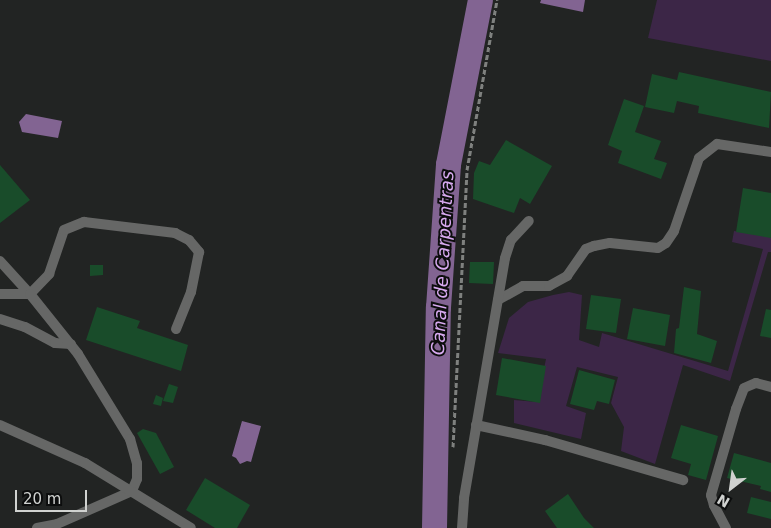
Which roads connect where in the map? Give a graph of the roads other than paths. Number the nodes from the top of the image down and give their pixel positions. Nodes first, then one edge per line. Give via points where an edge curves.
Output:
1 (771, 152) edge
2 (529, 222) dead end
3 (0, 261) edge
4 (0, 294) edge
5 (30, 294) junction
6 (498, 300) junction
7 (0, 319) edge
8 (176, 329) dead end
9 (71, 344) junction
10 (771, 387) edge
11 (0, 425) edge
12 (476, 425) junction
13 (683, 480) dead end
14 (132, 491) junction
15 (36, 528) edge
16 (191, 528) edge
17 (462, 528) edge
18 (726, 528) edge

1 - 6 street via 717,144 699,158 674,231 666,243 658,248 610,243 594,246 586,249 567,276 549,286 523,286
2 - 6 street via 511,240
3 - 5 street
4 - 5 street
5 - 8 street via 50,274 64,230 84,222 175,233 189,240 199,252 191,292
5 - 9 street
6 - 12 street
7 - 9 street via 25,327 55,343
9 - 14 street via 130,438 137,463 137,479
10 - 18 street via 756,383 744,388 736,409 712,494
11 - 14 street via 85,463
12 - 13 street via 545,440
12 - 17 street
14 - 15 street via 57,524
14 - 16 street

